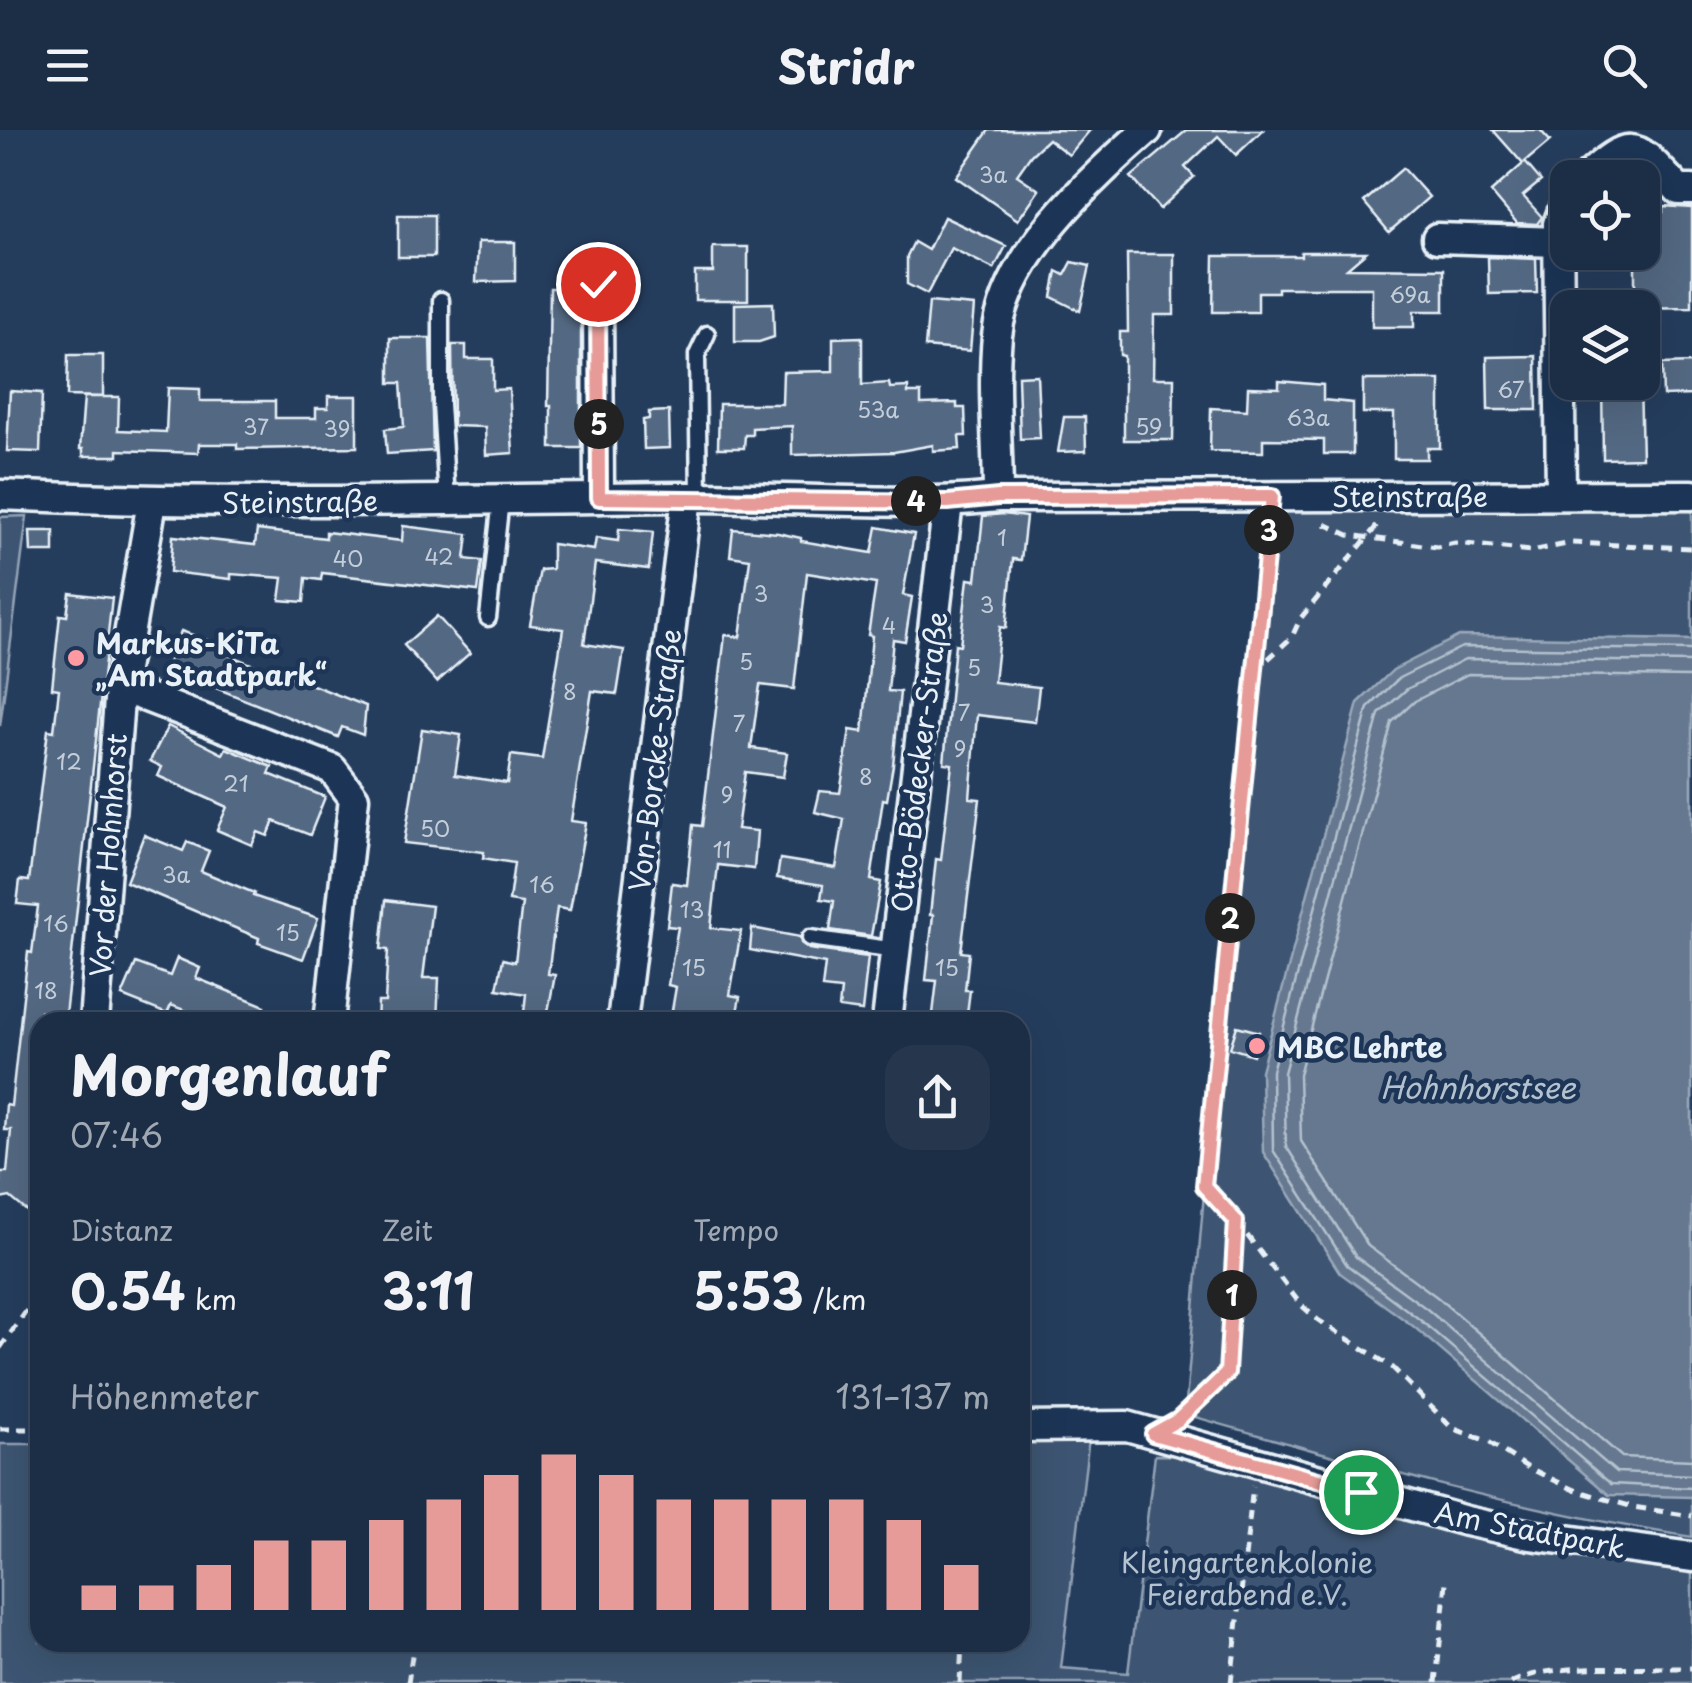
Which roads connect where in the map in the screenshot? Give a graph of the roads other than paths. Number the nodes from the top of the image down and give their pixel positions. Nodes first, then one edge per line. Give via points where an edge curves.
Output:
1 (1147, 130) edge
2 (1605, 160) edge
3 (1650, 160) edge
4 (1660, 170) edge
5 (1692, 190) edge
6 (1437, 238) dead end
7 (1550, 242) edge
8 (1559, 270) edge
9 (598, 284) dead end
10 (441, 300) dead end
11 (707, 334) dead end
12 (1561, 494) junction
13 (0, 495) edge
14 (1692, 495) edge
15 (693, 497) junction
16 (998, 497) junction
17 (599, 498) junction
18 (447, 499) junction
19 (501, 499) junction
20 (152, 502) junction
21 (948, 502) junction
22 (488, 618) dead end
23 (120, 688) junction
24 (810, 938) dead end
25 (896, 950) junction
26 (95, 1012) edge
27 (330, 1012) edge
28 (623, 1012) edge
29 (888, 1012) edge
30 (1030, 1428) edge
31 (1692, 1557) edge

1 - 16 street via 1046,231 1012,284 997,334
2 - 3 street via 1630,148
4 - 5 street via 1679,190
6 - 7 street
8 - 12 street
9 - 17 street
10 - 18 lane
11 - 15 lane via 696,355
12 - 14 street, Steinstraße
12 - 16 street, Steinstraße
13 - 20 street, Steinstraße
15 - 17 street, Steinstraße
15 - 21 street, Steinstraße
15 - 28 street, Von-Borcke-Straße
16 - 21 street, Steinstraße
17 - 19 street, Steinstraße
18 - 19 street, Steinstraße
18 - 20 street, Steinstraße
19 - 22 lane
20 - 23 street, Vor der Hohnhorst
21 - 25 street, Otto-Bödecker-Straße
23 - 26 street, Vor der Hohnhorst
23 - 27 street, Vor der Hohnhorst via 332,768 354,798
24 - 25 lane
25 - 29 street, Otto-Bödecker-Straße
30 - 31 street, Am Stadtpark via 1127,1426 1466,1521

